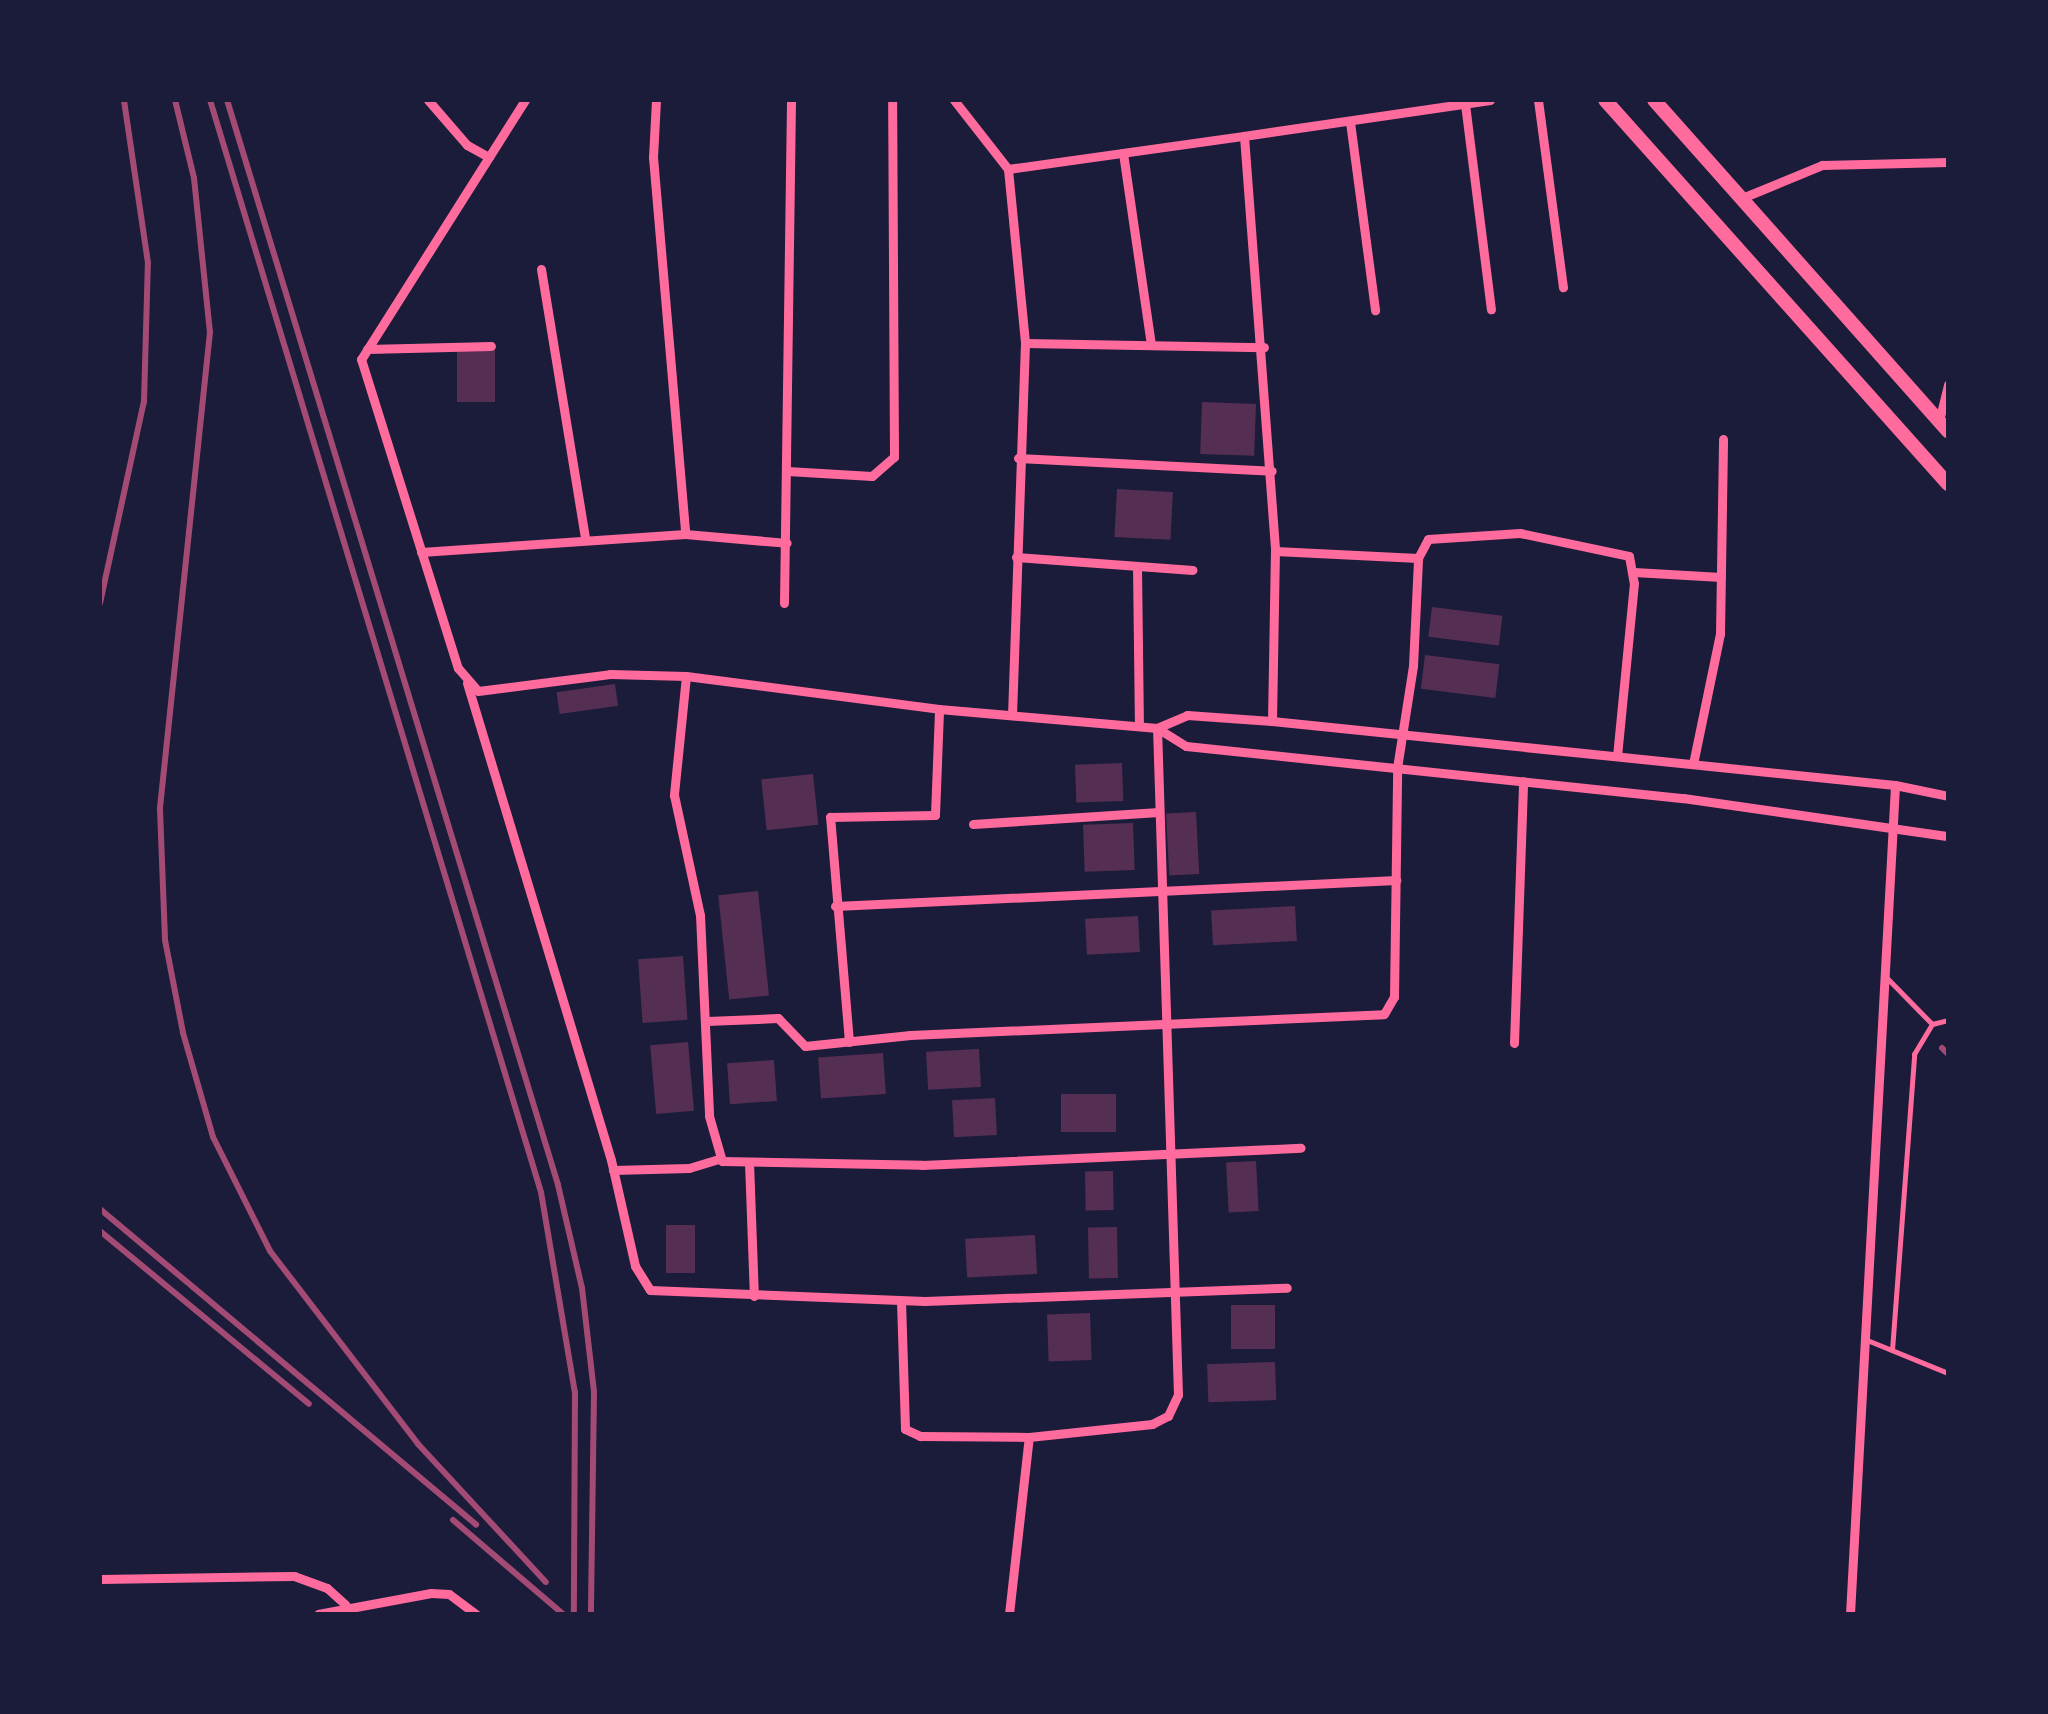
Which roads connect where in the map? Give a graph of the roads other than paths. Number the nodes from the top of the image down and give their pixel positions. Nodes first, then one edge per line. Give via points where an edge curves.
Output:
1 (428, 100) edge
2 (525, 100) edge
3 (656, 100) edge
4 (791, 100) edge
5 (892, 100) edge
6 (954, 100) edge
7 (1490, 100) edge
8 (1538, 100) edge
9 (1605, 100) edge
10 (1654, 100) edge
11 (1465, 104) junction
12 (1350, 122) junction
13 (1244, 136) junction
14 (1123, 153) junction
15 (489, 157) junction
16 (1948, 162) edge
17 (1008, 169) junction
18 (1742, 198) junction
19 (542, 269) dead end
20 (1562, 287) dead end
21 (1490, 309) dead end
22 (1375, 310) dead end
23 (1025, 343) junction
24 (491, 346) dead end
25 (1151, 346) junction
26 (1264, 348) junction
27 (368, 349) junction
28 (1948, 384) edge
29 (1944, 426) edge
30 (1723, 439) dead end
31 (1018, 458) junction
32 (787, 471) junction
33 (1272, 471) junction
34 (1948, 484) edge
35 (685, 534) junction
36 (585, 538) junction
37 (787, 544) junction
38 (1275, 551) junction
39 (422, 552) junction
40 (1016, 557) junction
41 (1418, 558) junction
42 (1137, 566) junction
43 (1192, 570) dead end
44 (1634, 572) junction
45 (1721, 578) junction
46 (784, 603) dead end
47 (686, 676) junction
48 (467, 682) junction
49 (938, 709) junction
50 (1012, 715) junction
51 (1272, 721) junction
52 (1139, 726) junction
53 (1157, 728) junction
54 (1400, 736) junction
55 (1617, 755) junction
56 (1693, 764) junction
57 (1397, 768) junction
58 (1523, 782) junction
59 (1895, 784) junction
60 (1948, 796) edge
61 (1160, 812) junction
62 (973, 824) dead end
63 (1889, 824) junction
64 (1948, 836) edge
65 (1396, 880) junction
66 (1162, 891) junction
67 (835, 906) junction
68 (1885, 976) junction
69 (707, 1020) junction
70 (1948, 1020) edge
71 (1167, 1022) junction
72 (1932, 1024) junction
73 (850, 1042) junction
74 (1514, 1043) dead end
75 (1302, 1148) dead end
76 (1173, 1156) junction
77 (718, 1158) junction
78 (749, 1162) junction
79 (613, 1170) junction
80 (1287, 1288) dead end
81 (1180, 1292) junction
82 (754, 1296) junction
83 (901, 1301) junction
84 (1867, 1340) junction
85 (1892, 1350) junction
86 (1948, 1372) edge
87 (1029, 1438) junction
88 (100, 1579) edge
89 (346, 1605) junction
90 (318, 1614) edge
91 (476, 1614) edge
92 (1009, 1614) edge
93 (1850, 1614) edge

1 - 15 street via 467,145
2 - 15 street
3 - 35 street via 653,157
4 - 32 street
5 - 32 street via 894,457 872,476
6 - 17 street
7 - 11 street
8 - 20 street
9 - 34 main road
10 - 18 main road
11 - 12 street
11 - 21 street
12 - 13 street
12 - 22 street
13 - 14 street
13 - 26 street
14 - 17 street
14 - 25 street
15 - 27 street
16 - 18 street via 1822,165
17 - 23 street
18 - 29 main road
19 - 36 street
23 - 25 street
23 - 31 street
24 - 27 street
25 - 26 street
26 - 33 street
27 - 39 street via 361,359
28 - 29 street
30 - 45 street
31 - 33 street
31 - 40 street
32 - 37 street
33 - 38 street
35 - 36 street
35 - 37 street
36 - 39 street
37 - 46 street
38 - 41 street
38 - 51 street
39 - 48 street
40 - 42 street
40 - 50 street
41 - 44 street via 1428,539 1520,533 1619,550
41 - 54 street via 1413,666
42 - 43 street
42 - 52 street
44 - 45 street
44 - 55 street
45 - 56 street via 1720,634
47 - 48 street via 610,674 490,694
47 - 49 street
47 - 69 street via 674,794 700,915
48 - 79 street
49 - 50 street
49 - 67 street via 940,806 928,816 830,817
50 - 52 street
51 - 53 street via 1187,715
51 - 54 street
52 - 53 street
53 - 57 street via 1186,746
53 - 61 street
54 - 55 street
54 - 57 street
55 - 56 street
56 - 59 street
57 - 58 street
57 - 65 street
58 - 63 street
58 - 74 street
59 - 60 street
59 - 63 street
61 - 62 street
61 - 66 street
63 - 64 street
63 - 68 street
65 - 66 street
65 - 71 street via 1394,997 1384,1014
66 - 67 street
66 - 71 street
67 - 73 street
68 - 72 lane
68 - 84 street
69 - 73 street via 778,1018 796,1044
69 - 77 street via 709,1116
70 - 72 lane
71 - 73 street
71 - 76 street
72 - 85 lane via 1914,1054
75 - 76 street
76 - 78 street via 922,1165
76 - 81 street
77 - 78 street
77 - 79 street via 689,1168
78 - 82 street
79 - 82 street via 635,1266 650,1290
80 - 81 street
81 - 83 street
81 - 87 street via 1181,1375 1168,1416 1125,1429
82 - 83 street
83 - 87 street via 905,1429 920,1436
84 - 85 lane
84 - 93 street
85 - 86 lane
87 - 92 street
88 - 89 street via 294,1576 326,1588
89 - 90 street
89 - 91 street via 449,1594

